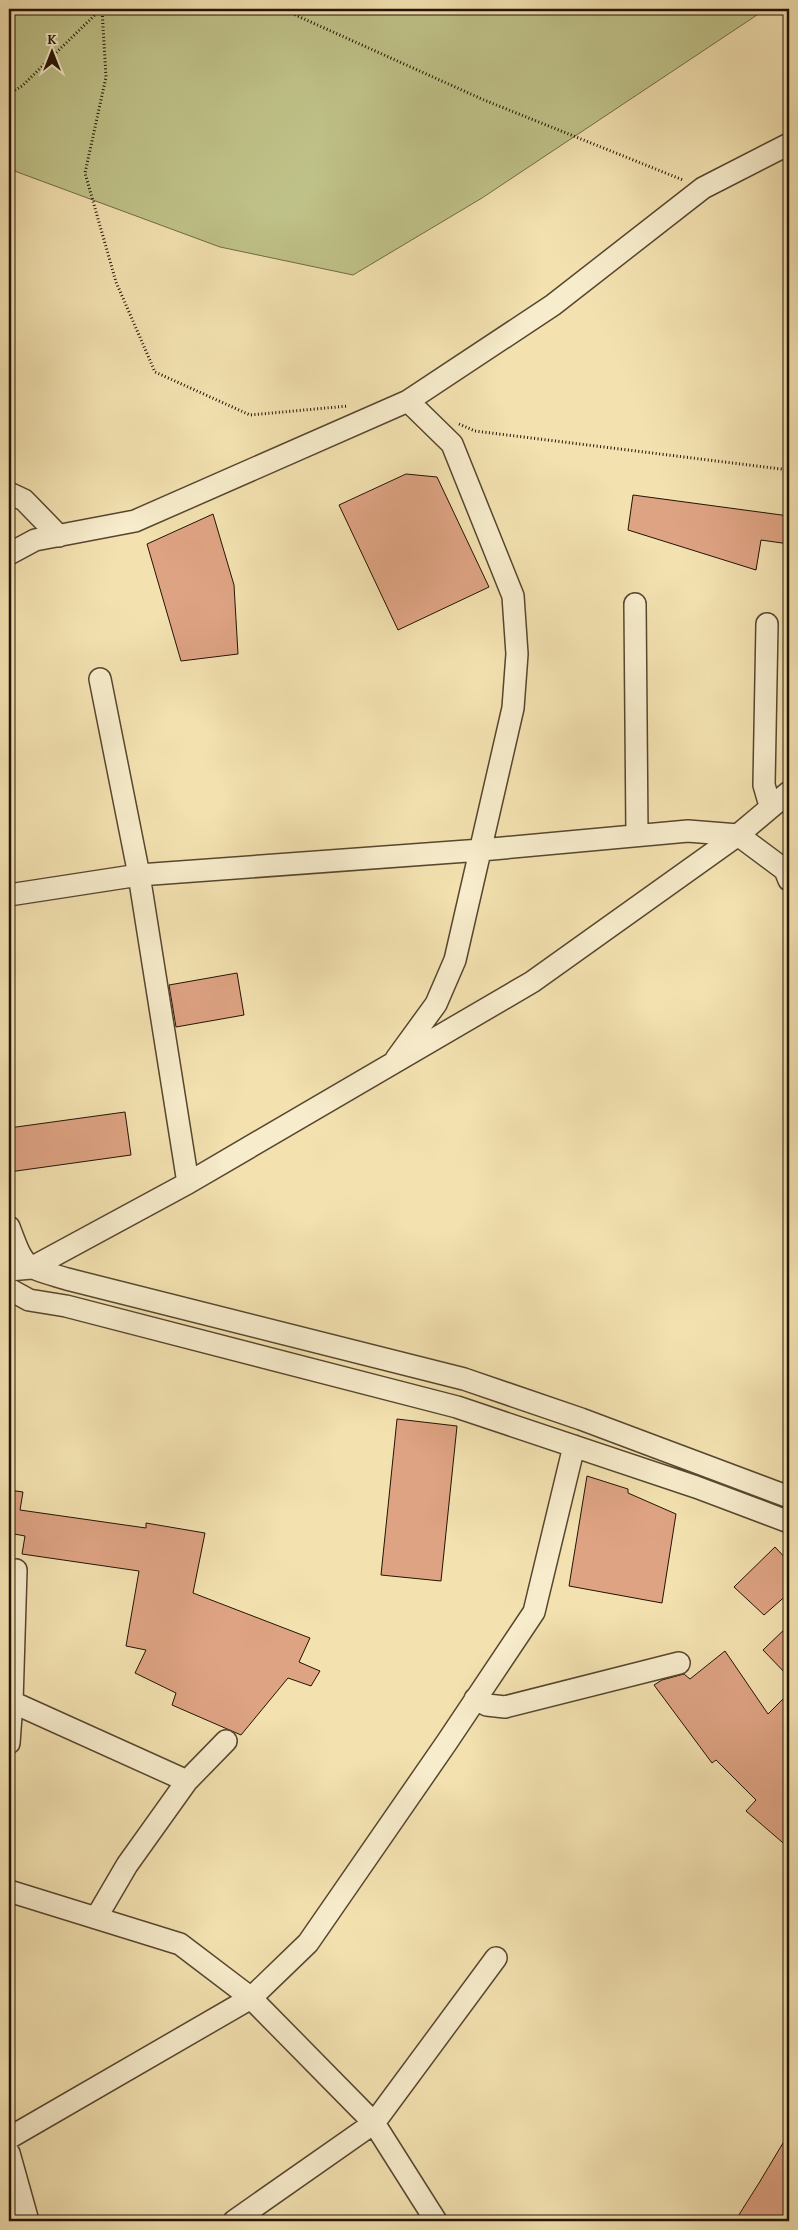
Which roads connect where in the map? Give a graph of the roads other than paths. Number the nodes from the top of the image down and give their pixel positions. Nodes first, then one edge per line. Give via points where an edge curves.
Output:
1 (789, 144) edge
2 (408, 401) junction
3 (9, 493) edge
4 (59, 536) junction
5 (9, 554) edge
6 (635, 604) dead end
7 (766, 624) dead end
8 (100, 679) dead end
9 (781, 799) edge
10 (637, 835) junction
11 (738, 835) junction
12 (481, 850) junction
13 (139, 875) junction
14 (789, 880) edge
15 (9, 894) edge
16 (390, 1067) junction
17 (188, 1183) junction
18 (9, 1227) edge
19 (31, 1268) junction
20 (9, 1270) edge
21 (11, 1293) edge
22 (574, 1446) junction
23 (789, 1497) edge
24 (789, 1522) edge
25 (16, 1570) dead end
26 (678, 1663) dead end
27 (475, 1699) junction
28 (12, 1702) junction
29 (226, 1742) dead end
30 (9, 1743) edge
31 (187, 1781) junction
32 (9, 1891) edge
33 (96, 1918) junction
34 (496, 1958) dead end
35 (252, 1998) junction
36 (374, 2123) junction
37 (9, 2138) edge
38 (9, 2153) edge
39 (28, 2221) edge
40 (234, 2221) edge
41 (436, 2221) edge

1 - 2 street via 703,188 553,305
2 - 4 street via 136,520
2 - 12 street via 452,444 513,596 517,654 513,708
3 - 4 street via 24,500
4 - 5 street via 35,540
6 - 10 street
7 - 9 street via 764,785 768,800
8 - 13 street
9 - 11 street
10 - 11 street via 688,831
10 - 12 street
11 - 14 street via 785,870
11 - 16 street via 532,982
12 - 13 street
12 - 16 street via 455,960 436,1004
13 - 15 street
13 - 17 street
16 - 17 street
17 - 19 street
18 - 19 street via 20,1257
19 - 20 street
19 - 21 street
19 - 23 street via 464,1378
21 - 22 street via 457,1407
22 - 24 street
22 - 27 street via 534,1612
25 - 28 street
26 - 27 street via 505,1707 487,1705
27 - 35 street via 308,1943
28 - 30 street
28 - 31 street
29 - 31 street
31 - 33 street via 127,1865
32 - 33 street
33 - 35 street via 180,1944
34 - 36 street
35 - 36 street
35 - 37 street
36 - 40 street
36 - 41 street
38 - 39 street

